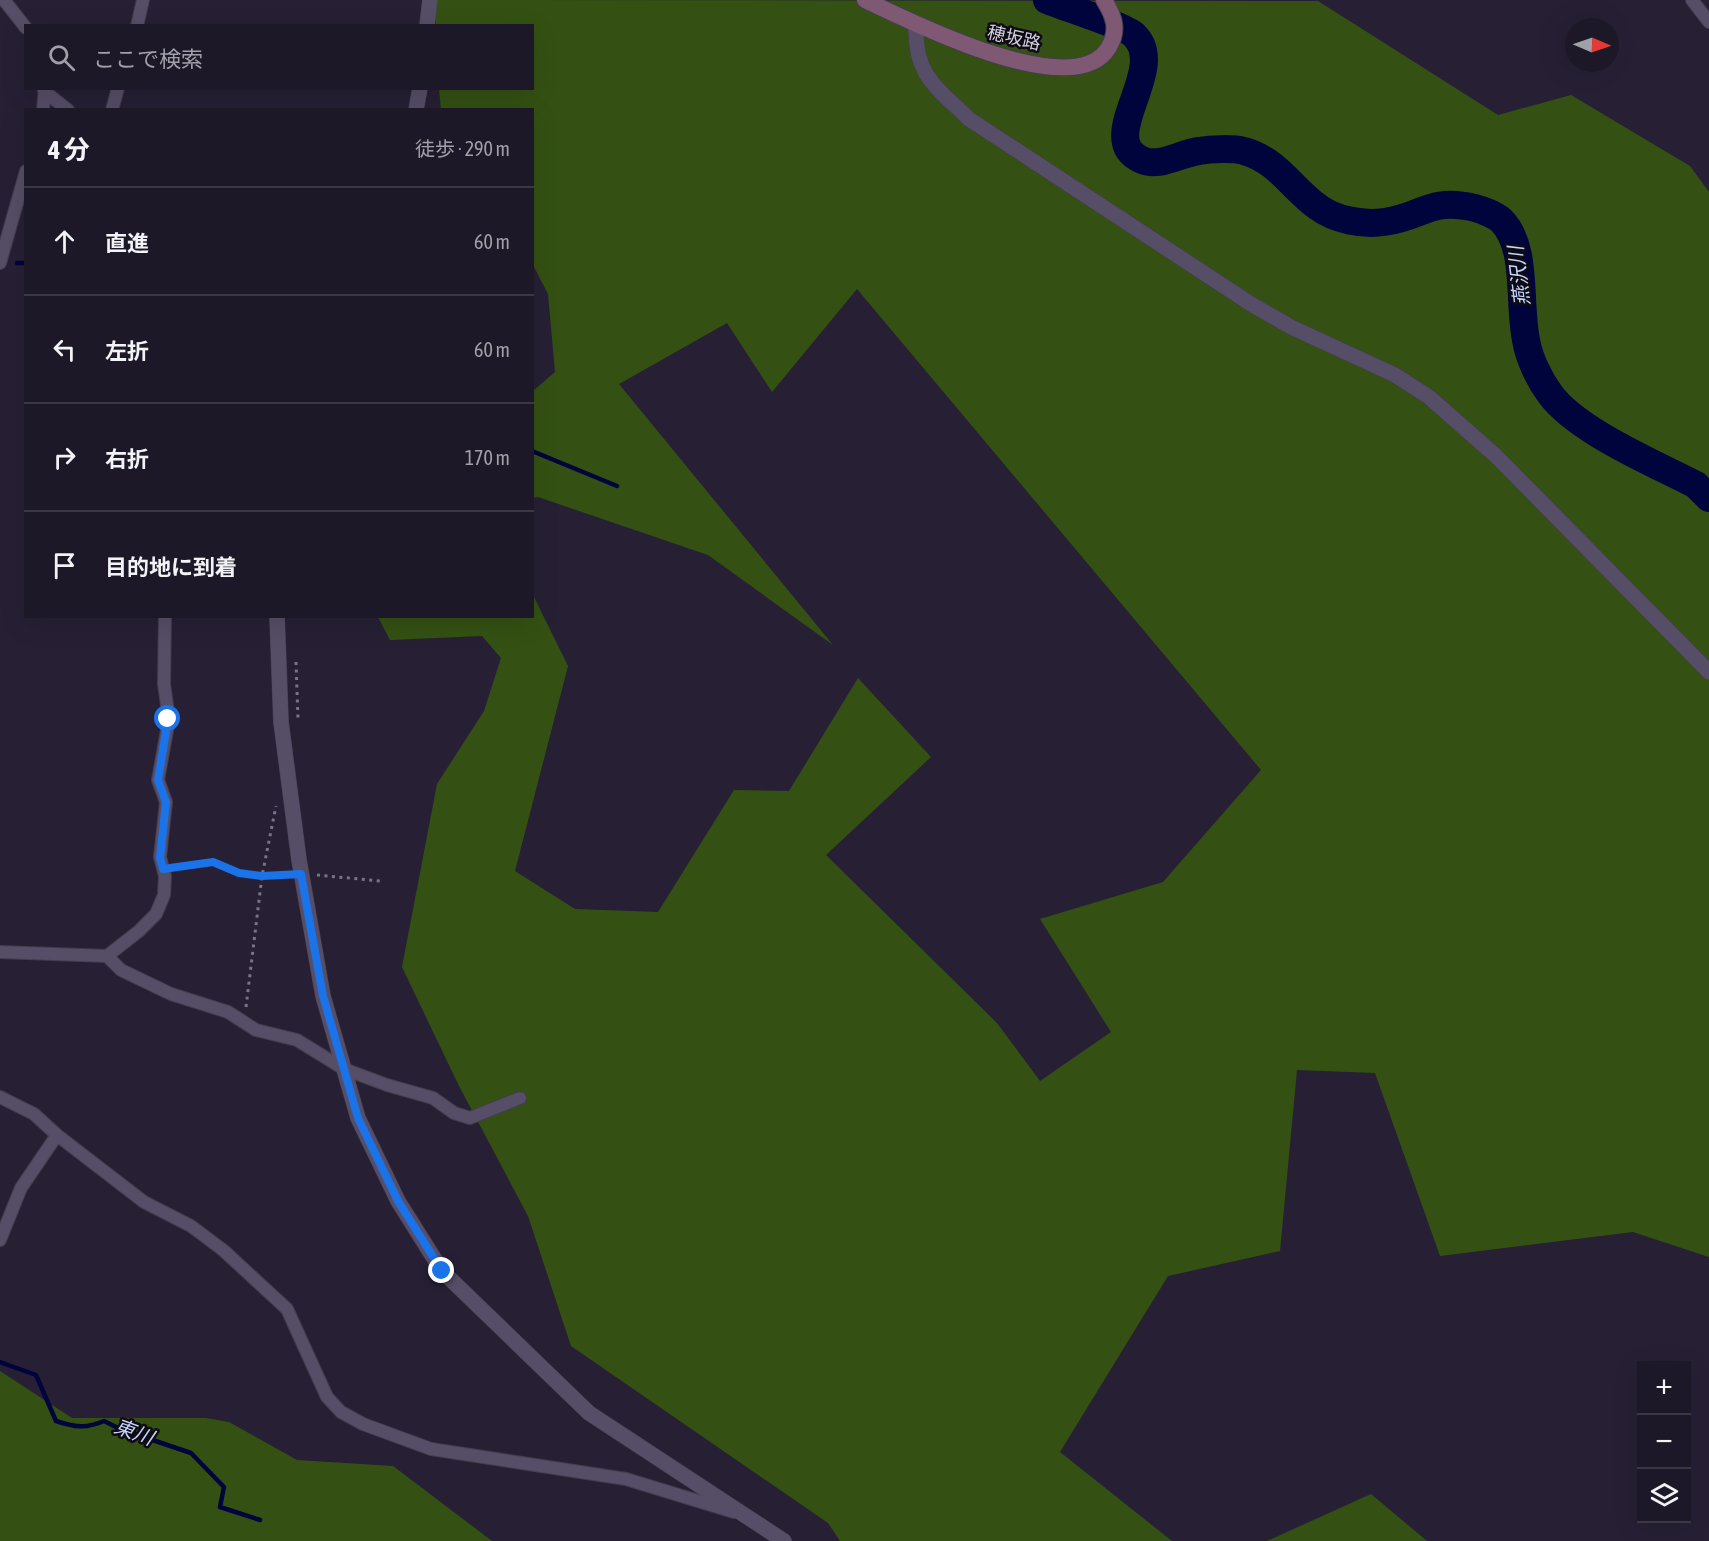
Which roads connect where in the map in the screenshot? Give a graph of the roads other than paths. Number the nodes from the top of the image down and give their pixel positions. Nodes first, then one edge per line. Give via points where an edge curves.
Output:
1 (4, 0) edge
2 (143, 0) edge
3 (430, 0) edge
4 (865, 0) edge
5 (1104, 0) edge
6 (1692, 0) edge
7 (1709, 22) edge
8 (137, 24) edge
9 (428, 24) edge
10 (916, 24) junction
11 (24, 25) edge
12 (45, 90) edge
13 (117, 90) edge
14 (420, 90) edge
15 (43, 108) edge
16 (66, 108) edge
17 (113, 108) edge
18 (416, 108) edge
19 (24, 178) edge
20 (24, 217) edge
21 (12, 220) junction
22 (0, 263) edge
23 (165, 618) edge
24 (277, 618) edge
25 (1709, 672) edge
26 (0, 952) edge
27 (107, 956) junction
28 (344, 1069) junction
29 (0, 1097) edge
30 (520, 1098) dead end
31 (57, 1136) junction
32 (0, 1240) edge
33 (743, 1515) junction
34 (784, 1541) edge

1 - 11 street
2 - 8 street
3 - 9 street
4 - 10 main road, 穂坂路
5 - 10 main road, 穂坂路 via 1114,34 1099,58 1081,66 1034,65 978,51
6 - 7 street
10 - 25 street via 915,48 922,70 969,119 1251,304 1395,375 1429,397 1496,456
12 - 15 street
12 - 16 street
13 - 17 street
14 - 18 street
19 - 21 street
20 - 21 street
21 - 22 street
23 - 27 street via 168,719 158,780 166,802 160,858 164,896 156,914
24 - 28 street via 281,722 301,874 323,996
26 - 27 street
27 - 28 street via 121,970 171,994 228,1012 256,1030 297,1040
28 - 30 street via 433,1098 454,1113 470,1118
28 - 33 street via 358,1118 398,1201 442,1271 589,1413
29 - 31 street via 34,1114
31 - 32 street via 21,1188
31 - 33 street via 144,1202 191,1226 223,1250 287,1309 327,1397 341,1412 431,1449 626,1479
33 - 34 street

